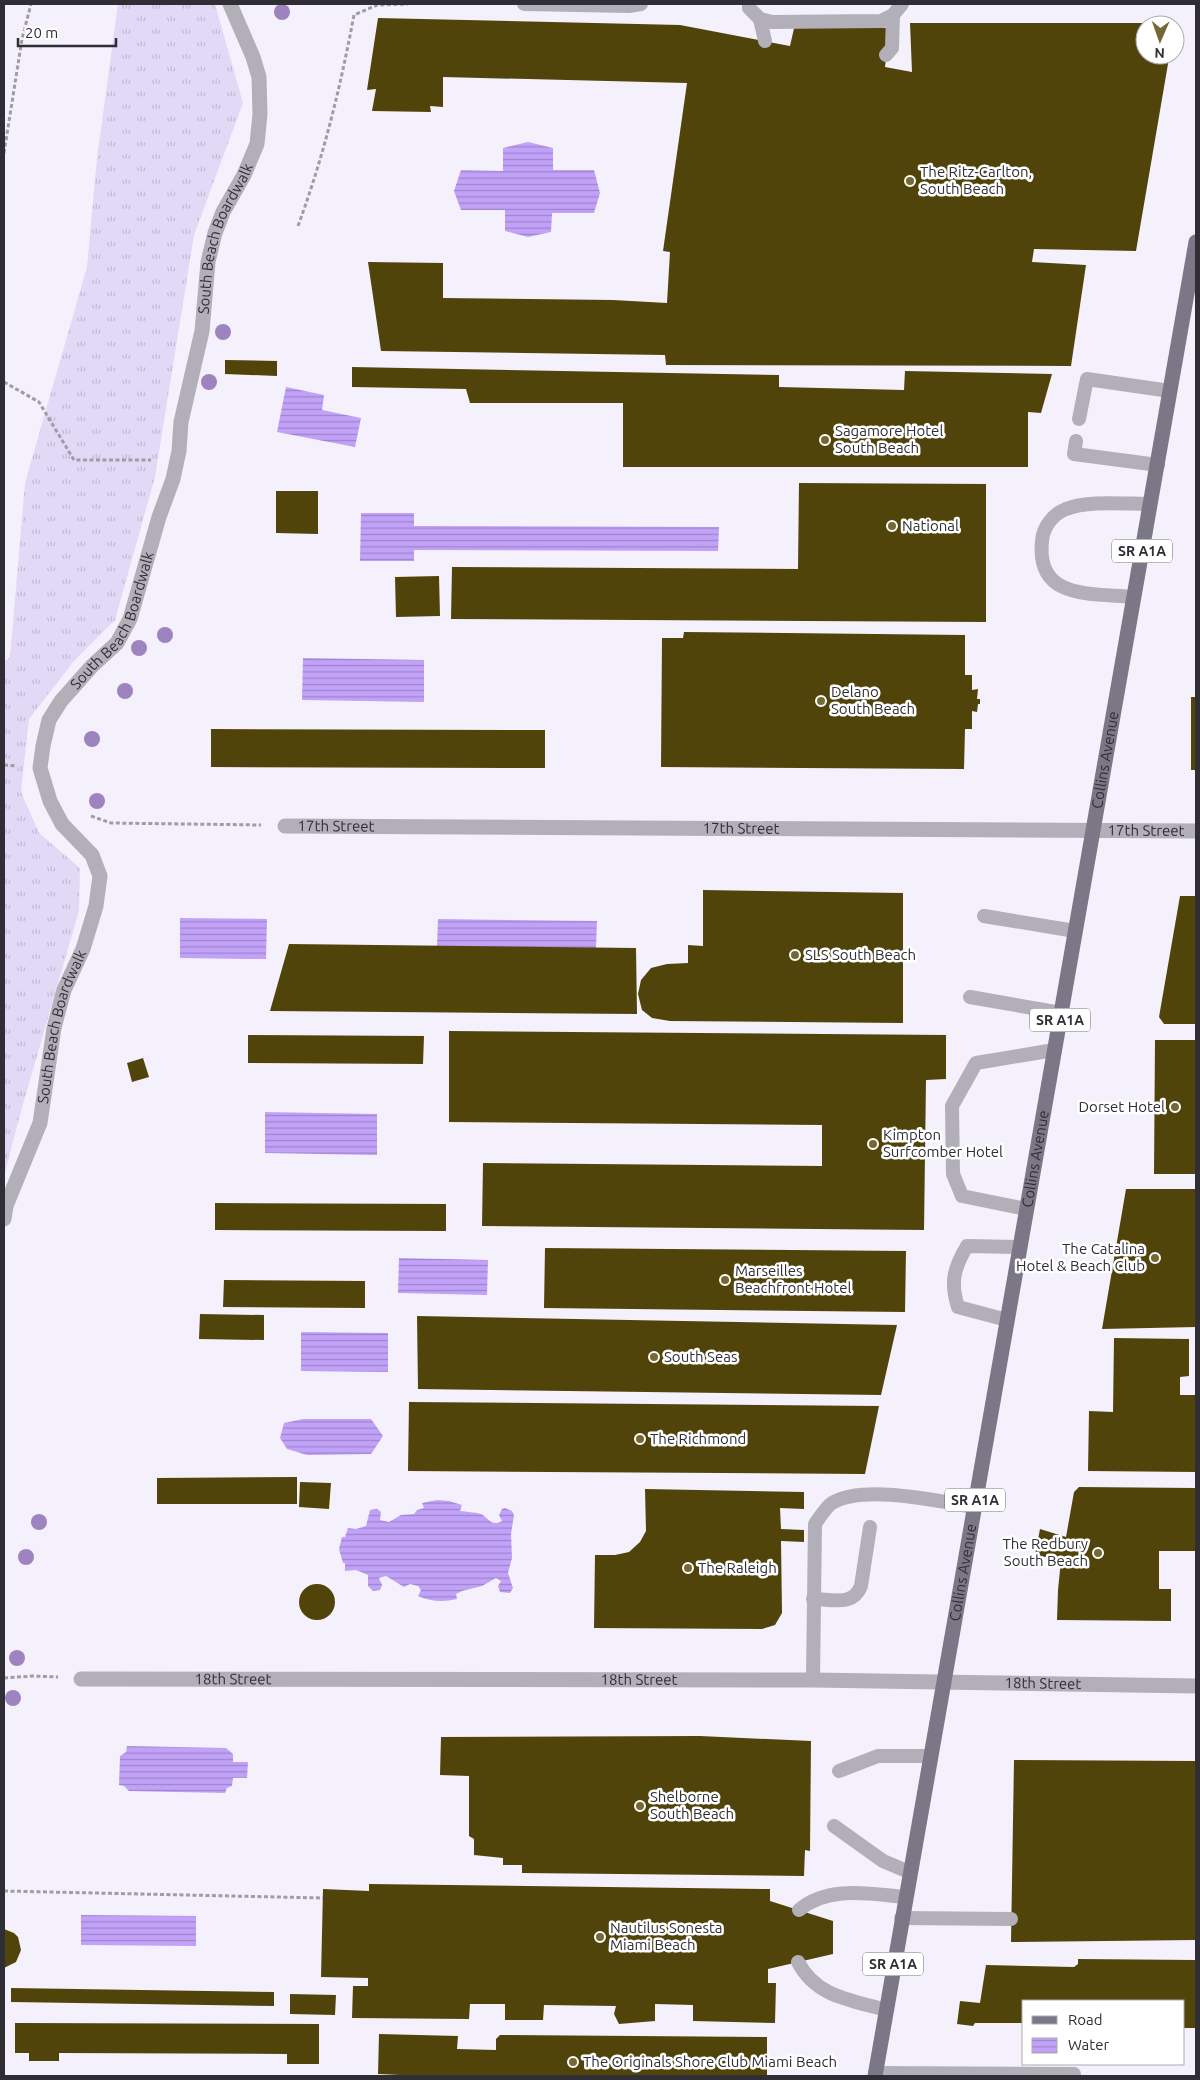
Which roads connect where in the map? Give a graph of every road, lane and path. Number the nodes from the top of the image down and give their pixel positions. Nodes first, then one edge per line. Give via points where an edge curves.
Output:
1 (31, 4) edge
2 (230, 4) edge
3 (408, 4) edge
4 (524, 4) edge
5 (641, 4) edge
6 (749, 4) edge
7 (898, 9) edge
8 (760, 19) junction
9 (765, 42) dead end
10 (886, 55) dead end
11 (4, 153) edge
12 (298, 226) dead end
13 (1196, 242) edge
14 (4, 382) edge
15 (1170, 391) junction
16 (1079, 419) dead end
17 (1076, 441) dead end
18 (177, 460) junction
19 (1158, 465) junction
20 (1150, 504) junction
21 (1134, 597) junction
22 (50, 801) junction
23 (238, 824) dead end
24 (285, 826) dead end
25 (1093, 830) junction
26 (1196, 831) edge
27 (984, 916) dead end
28 (1075, 931) junction
29 (970, 997) dead end
30 (1061, 1013) junction
31 (1054, 1050) junction
32 (1026, 1209) junction
33 (4, 1218) edge
34 (1020, 1247) junction
35 (1007, 1320) junction
36 (974, 1507) junction
37 (870, 1527) dead end
38 (813, 1598) junction
39 (33, 1676) dead end
40 (4, 1678) edge
41 (81, 1679) dead end
42 (813, 1680) junction
43 (942, 1681) junction
44 (1196, 1686) edge
45 (930, 1756) junction
46 (840, 1771) dead end
47 (834, 1826) dead end
48 (909, 1872) junction
49 (4, 1891) edge
50 (905, 1897) junction
51 (323, 1898) dead end
52 (799, 1910) dead end
53 (901, 1918) junction
54 (1011, 1919) dead end
55 (798, 1962) dead end
56 (886, 2010) junction
57 (875, 2074) edge
58 (1074, 2074) dead end

1 - 11 path
2 - 18 street, South Beach Boardwalk via 259,77 257,144 215,232 208,262 202,331 181,422
3 - 12 path via 377,5 354,15 339,93 314,183
4 - 5 lane
6 - 8 lane
7 - 8 lane via 881,21 772,22
7 - 10 lane via 892,48
8 - 9 lane
13 - 15 main road, Collins Avenue / SR A1A
14 - 18 path via 39,402 74,460
15 - 16 lane via 1087,379
15 - 19 main road, Collins Avenue / SR A1A
17 - 19 lane via 1074,454
18 - 22 street, South Beach Boardwalk via 174,479 159,517 130,619 117,643 61,701 50,720 40,768
19 - 20 main road, Collins Avenue / SR A1A
20 - 21 main road, Collins Avenue / SR A1A
20 - 21 lane via 1082,504 1052,517 1042,537 1043,567 1057,585 1074,591
21 - 25 main road, Collins Avenue / SR A1A
22 - 23 path via 111,823
22 - 33 street, South Beach Boardwalk via 62,824 92,855 100,876 96,906 83,949 64,990 54,1028 40,1123
24 - 25 street, 17th Street
25 - 26 street, 17th Street
25 - 28 main road, Collins Avenue / SR A1A
27 - 28 lane
28 - 30 main road, Collins Avenue / SR A1A
29 - 30 lane
30 - 31 main road, Collins Avenue / SR A1A
31 - 32 main road, Collins Avenue / SR A1A
31 - 32 lane via 976,1063 952,1106 953,1174 962,1196
32 - 34 main road, Collins Avenue / SR A1A
34 - 35 main road, Collins Avenue / SR A1A
34 - 35 lane via 968,1246 959,1261 952,1290 958,1307
35 - 36 main road, Collins Avenue / SR A1A
36 - 38 lane via 908,1497 856,1494 831,1504 815,1524
36 - 43 main road, Collins Avenue / SR A1A
37 - 38 lane via 858,1595 850,1600
38 - 42 lane
39 - 40 path
41 - 42 street, 18th Street
42 - 43 street, 18th Street
43 - 44 street, 18th Street
43 - 45 main road, Collins Avenue / SR A1A
45 - 46 lane via 878,1756
45 - 48 main road, Collins Avenue / SR A1A
47 - 48 lane via 883,1861
48 - 50 main road, Collins Avenue / SR A1A
49 - 51 path
50 - 52 lane via 848,1893 824,1896
50 - 53 main road, Collins Avenue / SR A1A
53 - 54 lane
53 - 56 main road, Collins Avenue / SR A1A
55 - 56 lane via 805,1975 818,1987 835,1996
56 - 57 main road, Collins Avenue / SR A1A
57 - 58 lane

